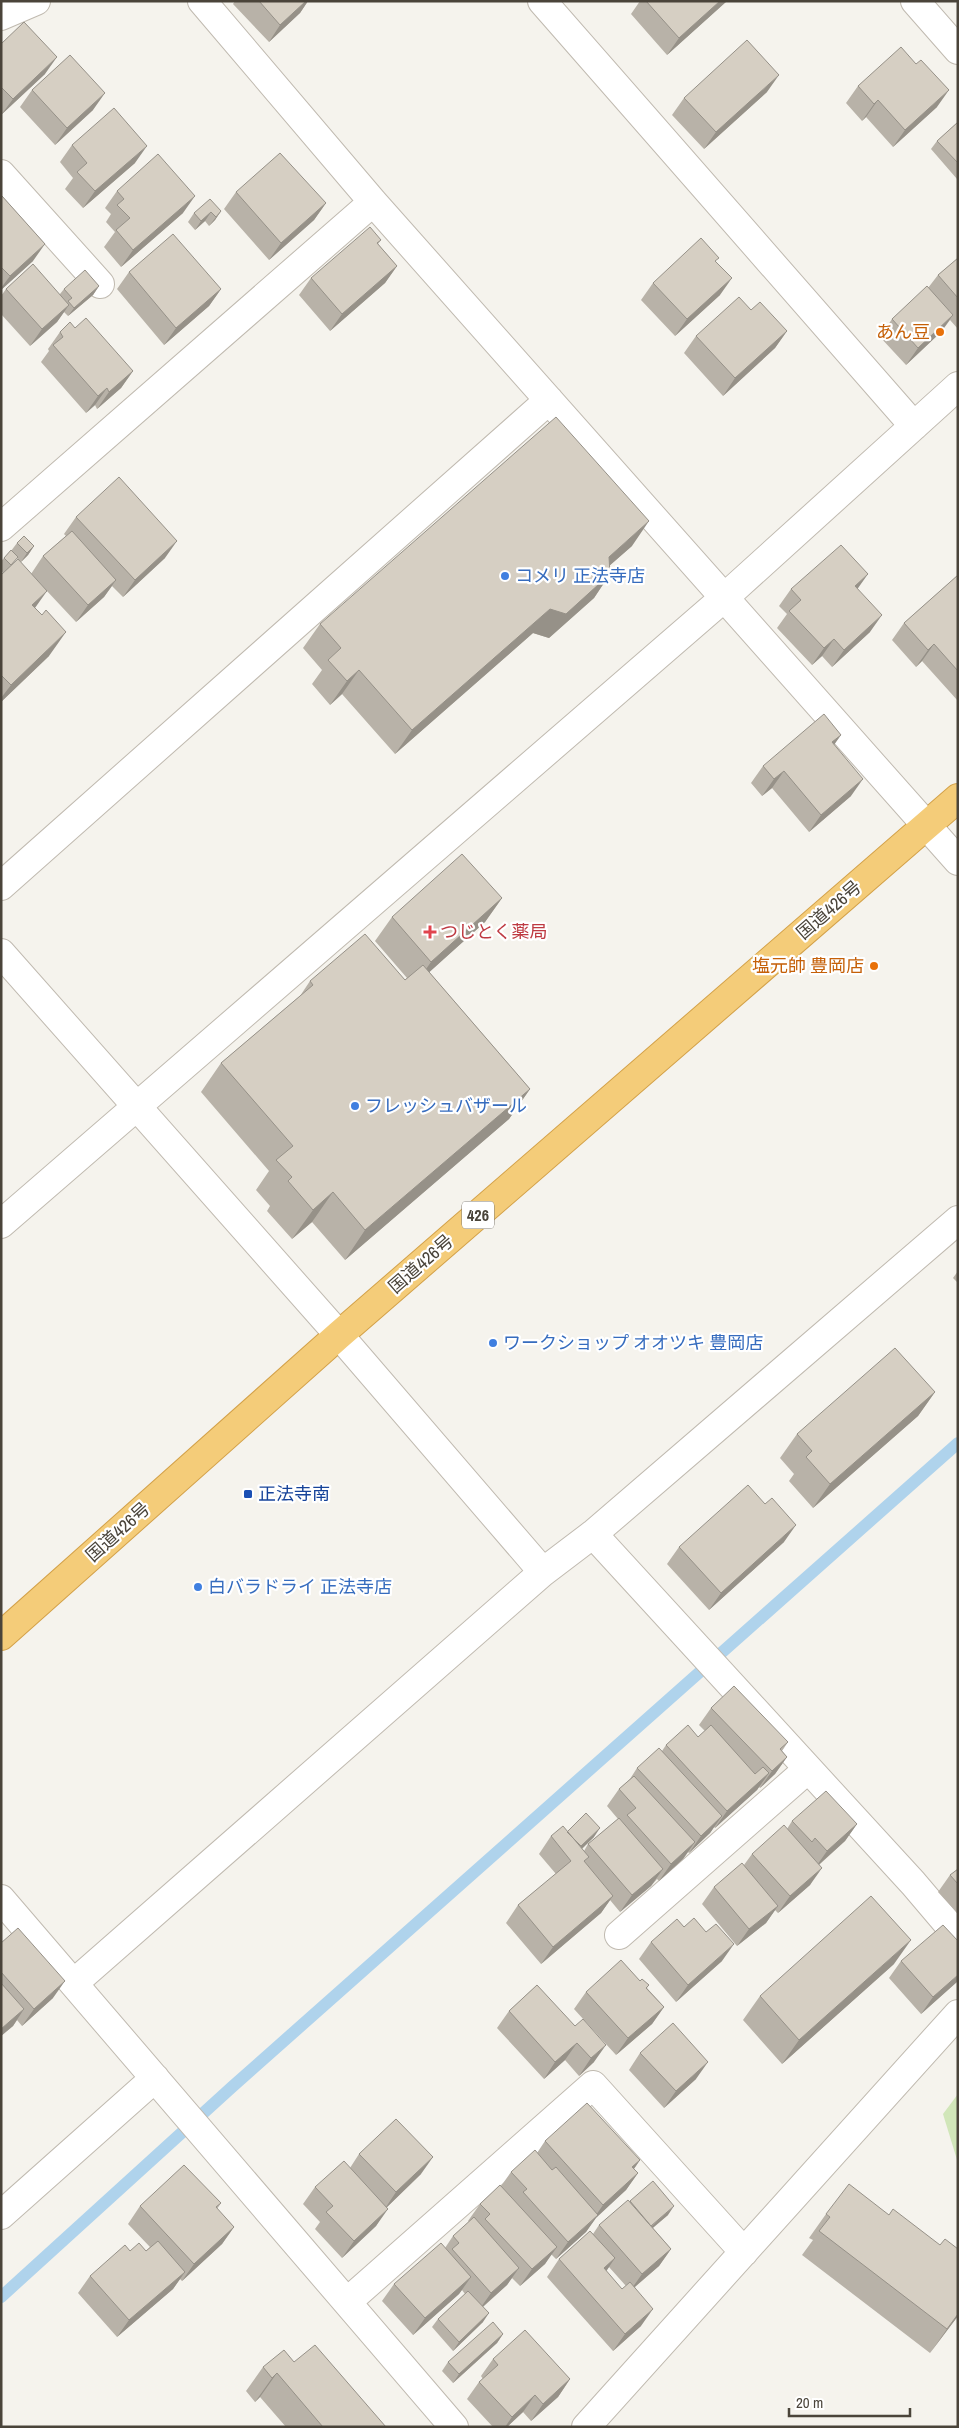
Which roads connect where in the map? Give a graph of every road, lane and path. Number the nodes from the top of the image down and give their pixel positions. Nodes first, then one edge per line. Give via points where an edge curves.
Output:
1 (202, 1) edge
2 (542, 1) edge
3 (915, 1) edge
4 (30, 2) edge
5 (1, 16) edge
6 (958, 50) edge
7 (1, 174) edge
8 (373, 202) junction
9 (100, 284) edge
10 (958, 386) edge
11 (549, 400) junction
12 (914, 426) junction
13 (1, 527) edge
14 (725, 597) junction
15 (958, 798) edge
16 (927, 826) junction
17 (958, 861) edge
18 (1, 886) edge
19 (1, 953) edge
20 (136, 1106) junction
21 (958, 1220) edge
22 (1, 1224) edge
23 (338, 1335) junction
24 (593, 1534) junction
25 (543, 1572) junction
26 (1, 1636) edge
27 (808, 1770) junction
28 (3, 1906) edge
29 (619, 1935) dead end
30 (958, 1936) edge
31 (74, 1983) junction
32 (958, 2014) edge
33 (155, 2078) junction
34 (1, 2215) edge
35 (744, 2252) junction
36 (347, 2302) junction
37 (454, 2427) edge
38 (586, 2427) edge

1 - 8 street
2 - 12 street
3 - 6 street
4 - 5 street
7 - 9 street
8 - 11 street
8 - 13 street
10 - 12 street
11 - 14 street
11 - 18 street
12 - 14 street
14 - 16 street
14 - 20 street
15 - 16 highway, 国道426号 / 426
16 - 17 street
16 - 23 highway, 国道426号 / 426
19 - 20 street
20 - 22 street
20 - 23 street
21 - 24 street
23 - 25 street
23 - 26 highway, 国道426号 / 426
24 - 25 street
24 - 27 street
25 - 31 street
27 - 29 street
27 - 30 street
28 - 31 street
31 - 33 street
32 - 35 street
33 - 34 street
33 - 36 street
35 - 36 street via 593,2084
35 - 38 street
36 - 37 street

